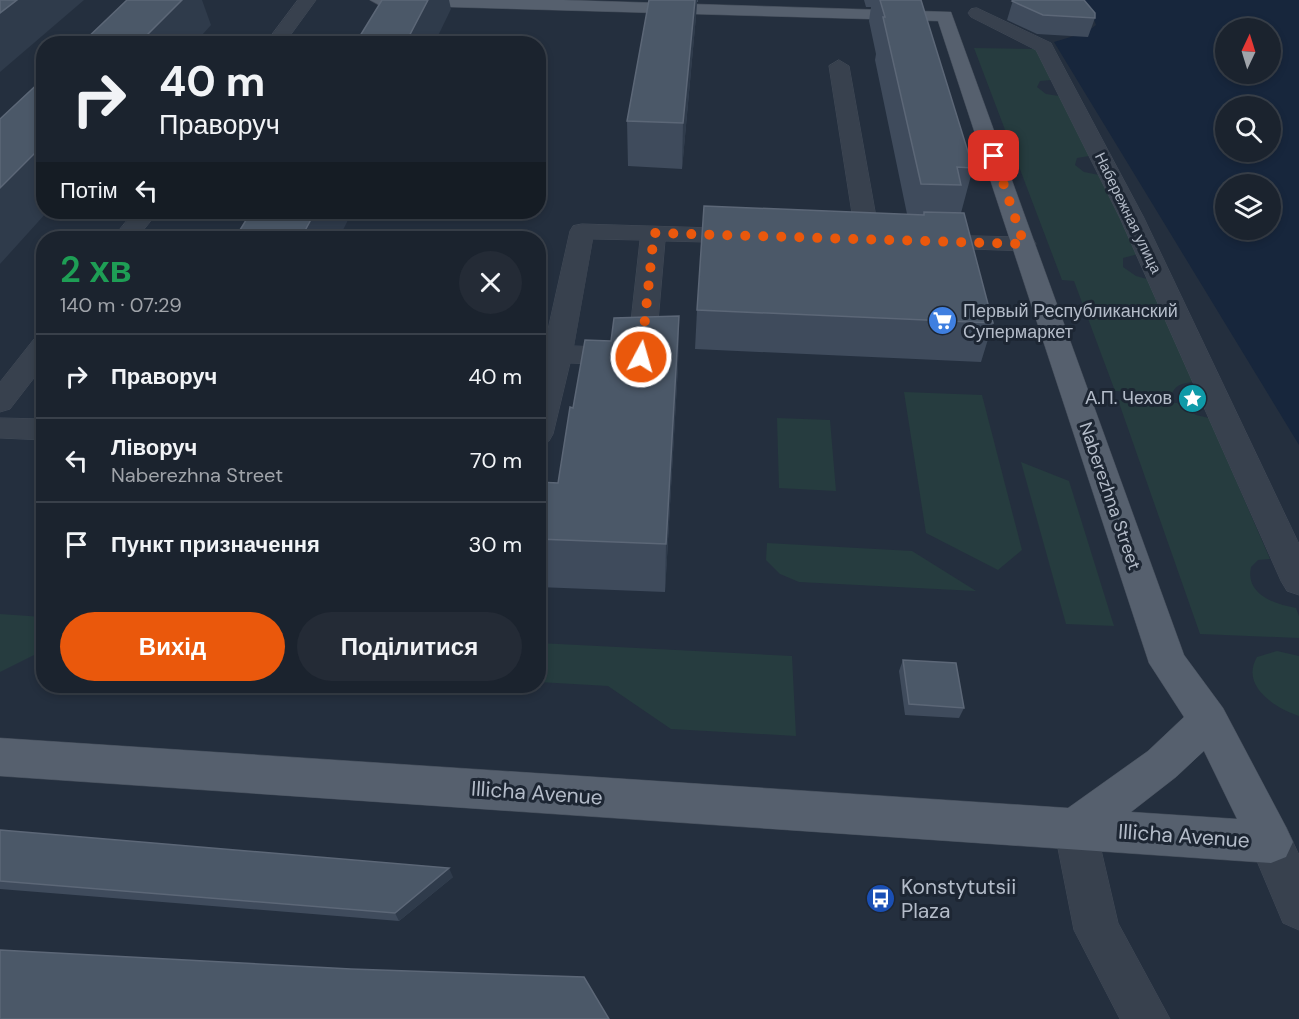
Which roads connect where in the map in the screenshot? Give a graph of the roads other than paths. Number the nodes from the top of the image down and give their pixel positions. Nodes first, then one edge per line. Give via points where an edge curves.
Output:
1 (308, 0) edge
2 (379, 0) edge
3 (972, 6) edge
4 (945, 16) junction
5 (280, 36) edge
6 (839, 66) dead end
7 (140, 219) edge
8 (131, 231) edge
9 (654, 233) junction
10 (773, 236) edge
11 (1024, 244) junction
12 (558, 354) junction
13 (36, 355) edge
14 (0, 402) edge
15 (546, 402) edge
16 (0, 428) edge
17 (36, 430) edge
18 (1299, 581) edge
19 (1209, 720) junction
20 (0, 757) edge
21 (1075, 828) junction
22 (1271, 842) junction
23 (1299, 907) edge
24 (1146, 1019) edge

1 - 5 street
2 - 4 main road
3 - 4 street
3 - 18 street, Набережная улица via 1044,47 1132,218
4 - 11 main road, Naberezhna Street
6 - 11 street via 876,240
7 - 8 street
9 - 10 street
9 - 12 street via 582,231
9 - 12 street via 641,357
11 - 19 main road, Naberezhna Street via 1168,663
12 - 15 street
13 - 14 street
16 - 17 street
19 - 21 main road, Illicha Avenue via 1162,764
19 - 22 main road, Illicha Avenue
20 - 21 main road, Illicha Avenue
21 - 22 main road, Illicha Avenue
21 - 24 street via 1097,930
22 - 23 street

